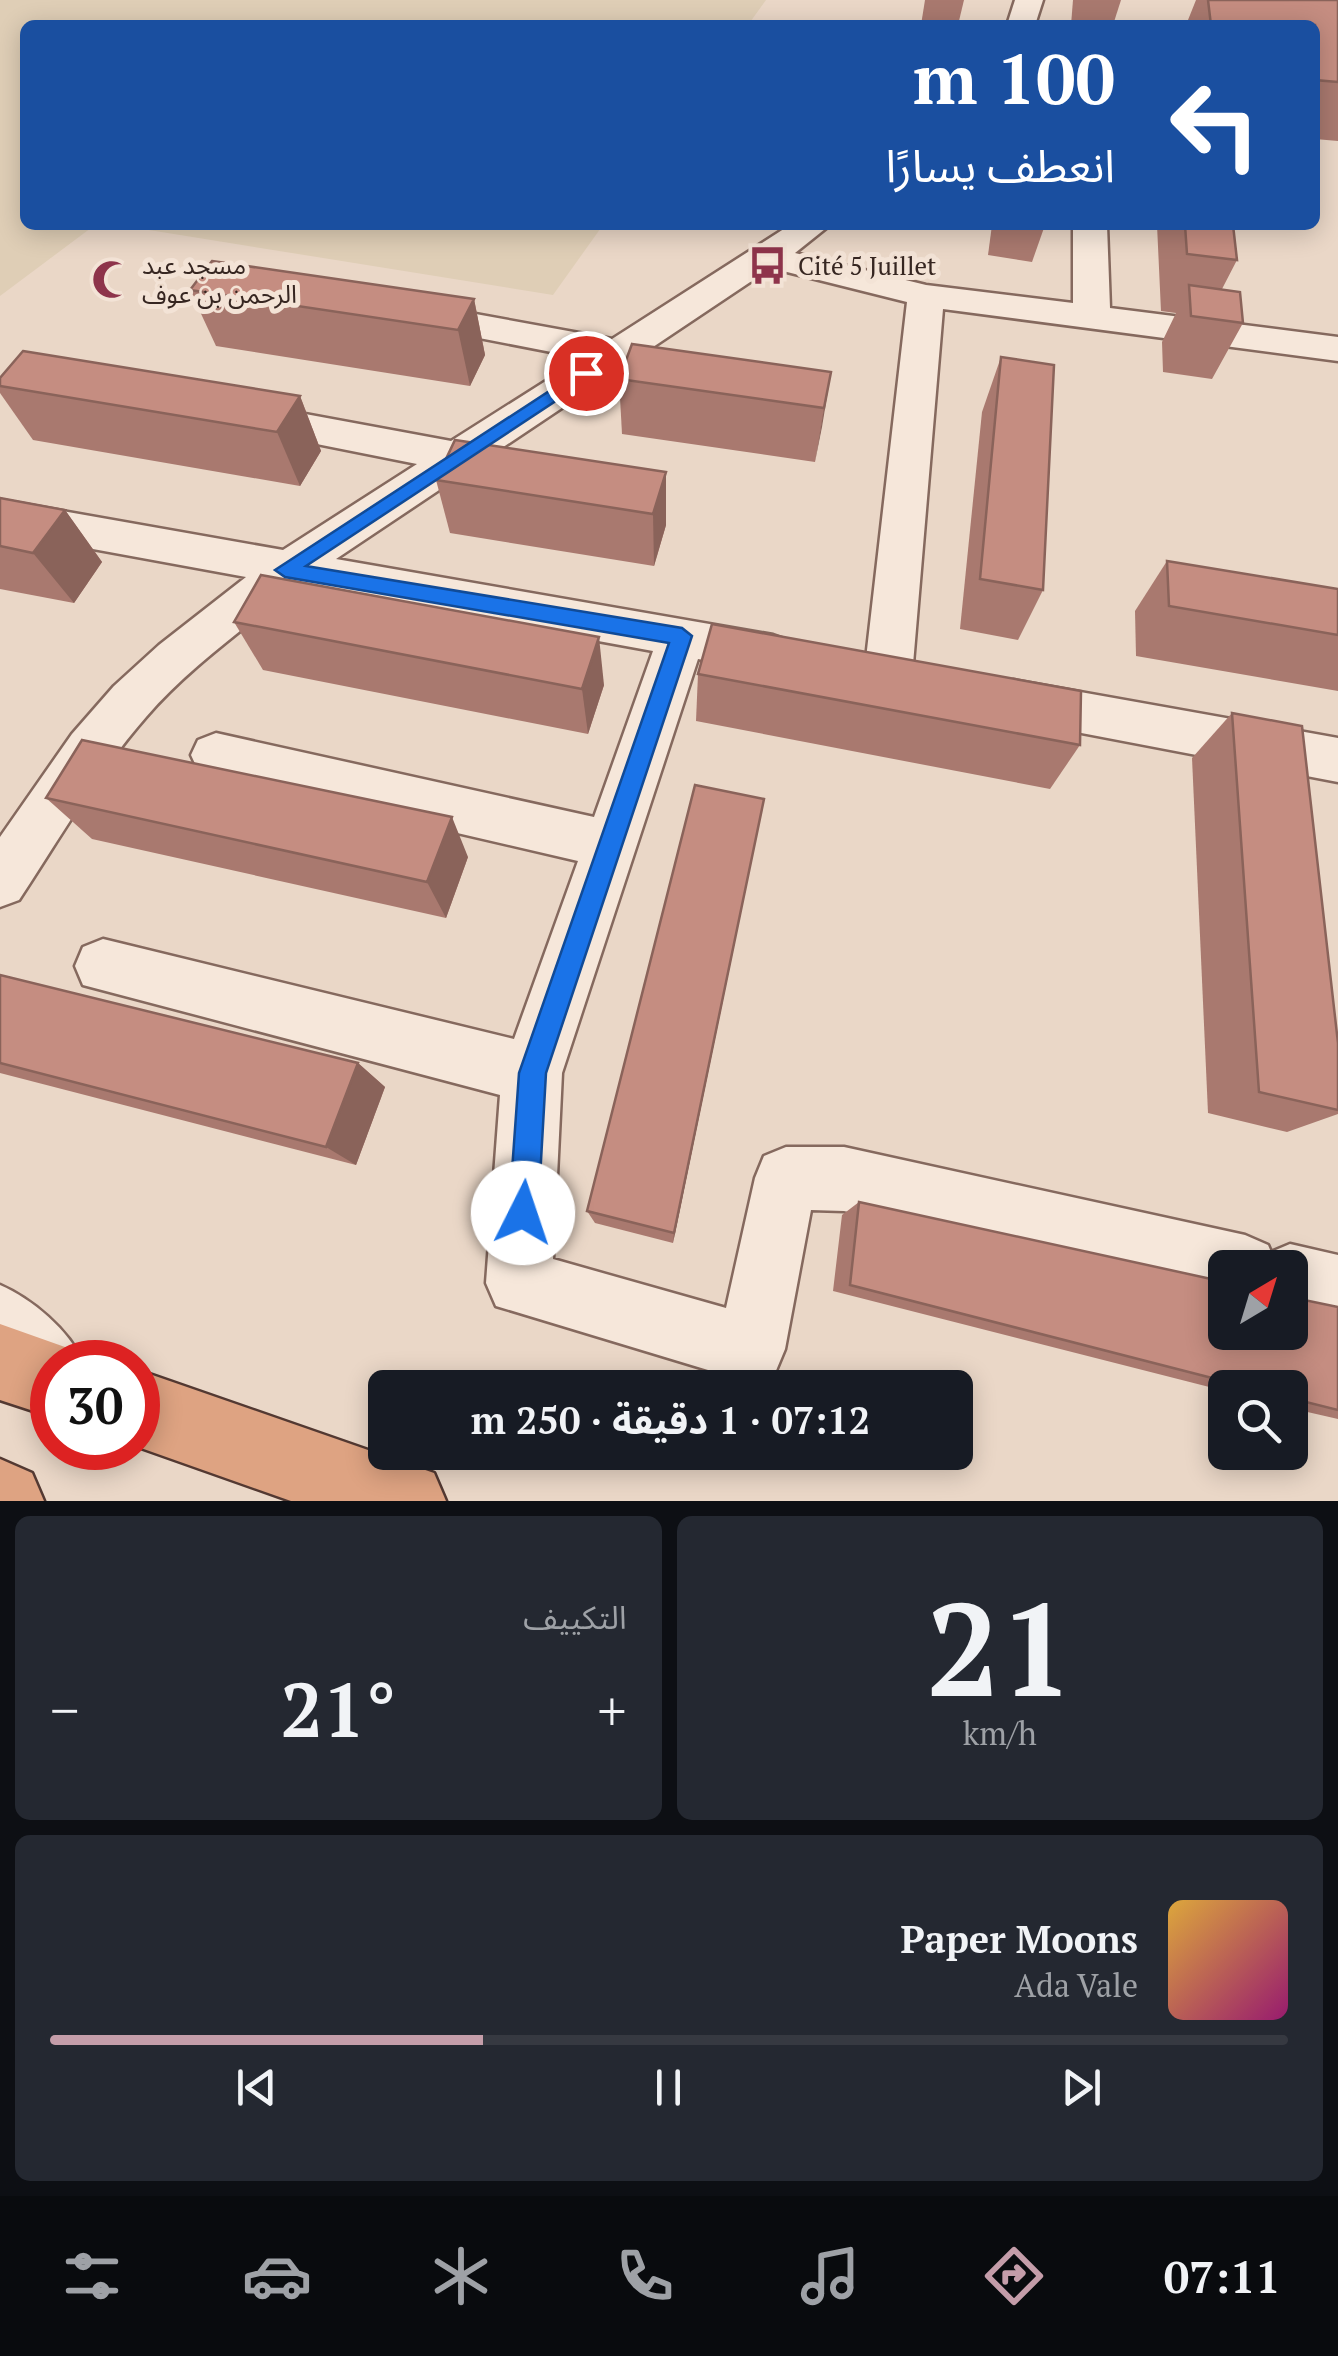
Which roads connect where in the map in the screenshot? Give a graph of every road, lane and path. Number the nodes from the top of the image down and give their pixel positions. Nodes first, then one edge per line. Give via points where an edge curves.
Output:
1 (806, 230) edge
2 (1090, 230) edge
3 (766, 256) junction
4 (926, 296) junction
5 (385, 309) edge
6 (1092, 320) junction
7 (1338, 349) edge
8 (618, 352) junction
9 (210, 410) edge
10 (457, 457) junction
11 (0, 516) edge
12 (285, 570) junction
13 (682, 636) junction
14 (889, 676) junction
15 (216, 755) dead end
16 (1338, 760) edge
17 (610, 845) junction
18 (0, 882) edge
19 (103, 966) dead end
20 (532, 1073) junction
21 (1208, 1260) edge
22 (1308, 1281) edge
23 (1338, 1288) edge
24 (0, 1319) edge
25 (30, 1348) edge
26 (0, 1362) edge
27 (30, 1372) edge
28 (160, 1416) edge
29 (406, 1501) edge

1 - 3 street
2 - 6 street
3 - 4 street
3 - 8 street
4 - 6 street
4 - 14 street
5 - 8 street
6 - 7 street
8 - 10 street
9 - 10 street
10 - 12 street
11 - 12 street
12 - 13 street
12 - 18 street via 131,700
13 - 14 street
13 - 17 street
14 - 16 street
15 - 17 street
17 - 20 street
19 - 20 street
20 - 21 street via 519,1283 752,1349 786,1178 844,1179
22 - 23 street
24 - 25 street
26 - 27 highway
28 - 29 highway

